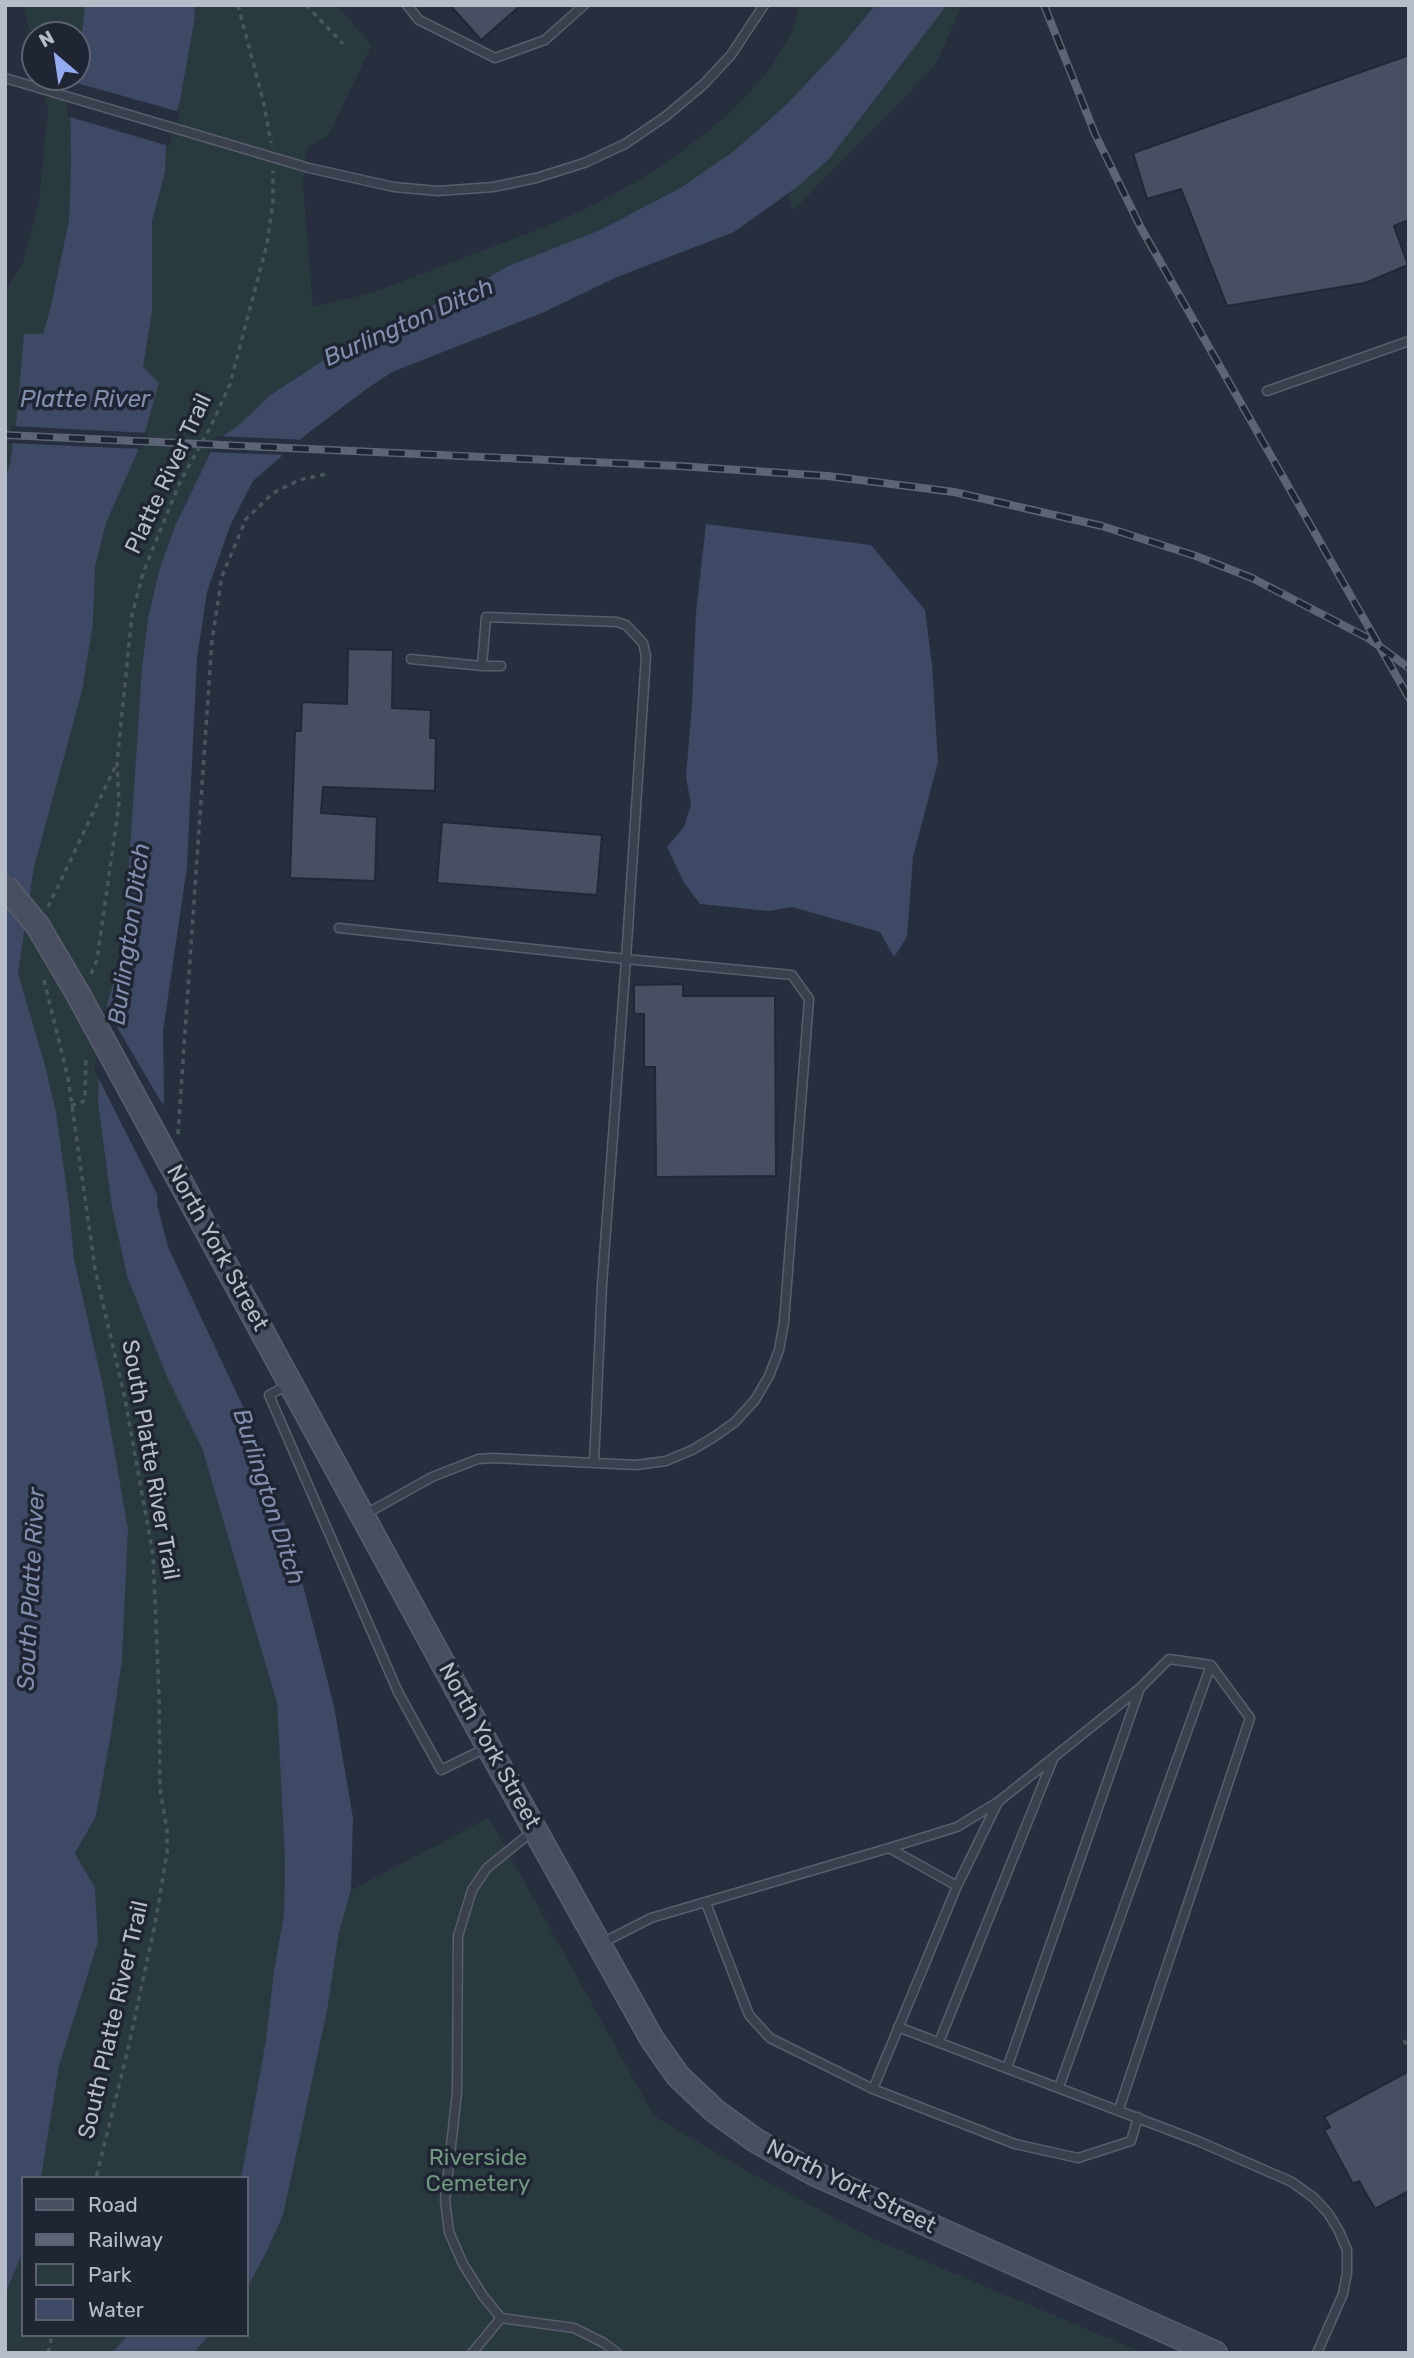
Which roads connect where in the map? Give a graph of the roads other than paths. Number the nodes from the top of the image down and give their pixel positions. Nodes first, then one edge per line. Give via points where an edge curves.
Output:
1 (407, 5) edge
2 (584, 5) edge
3 (764, 5) edge
4 (5, 78) edge
5 (1409, 341) edge
6 (1267, 391) dead end
7 (411, 659) dead end
8 (482, 666) junction
9 (501, 666) dead end
10 (5, 886) edge
11 (339, 928) dead end
12 (626, 959) junction
13 (290, 1383) junction
14 (594, 1462) junction
15 (362, 1516) junction
16 (1211, 1665) junction
17 (1140, 1688) junction
18 (488, 1746) junction
19 (1053, 1758) junction
20 (998, 1802) junction
21 (535, 1829) junction
22 (889, 1847) junction
23 (957, 1886) junction
24 (706, 1903) junction
25 (599, 1945) junction
26 (898, 2027) junction
27 (939, 2042) junction
28 (1007, 2068) junction
29 (1059, 2087) junction
30 (873, 2089) junction
31 (1119, 2109) junction
32 (1138, 2117) junction
33 (501, 2318) junction
34 (472, 2353) edge
35 (617, 2353) edge
36 (1215, 2353) edge
37 (1317, 2353) edge

1 - 2 lane via 419,20 495,58 545,40
3 - 4 lane, bridge via 731,55 703,85 625,144 584,163 493,187 439,191 394,187 309,168
5 - 6 lane
7 - 8 lane
8 - 9 lane
8 - 12 lane via 486,617 617,622 643,643 646,656
10 - 13 main road, North York Street, bridge via 84,988 93,1043 167,1157
11 - 12 lane
12 - 14 lane
12 - 14 lane via 792,975 809,999 784,1322 769,1376 735,1422 692,1450 666,1461 636,1465
13 - 15 main road, North York Street
13 - 18 lane via 269,1395 398,1692 441,1770
14 - 15 lane via 478,1459 432,1477
15 - 18 main road, North York Street
16 - 17 lane via 1169,1659
16 - 29 lane
16 - 31 lane via 1250,1718
17 - 19 lane
17 - 28 lane
18 - 21 main road, North York Street
19 - 20 lane
19 - 27 lane
20 - 22 lane via 957,1827
20 - 23 lane
21 - 25 main road, North York Street
21 - 33 lane via 487,1868 472,1890 458,1936 457,2092 445,2200 449,2232 463,2264
22 - 23 lane
22 - 24 lane
23 - 26 lane
24 - 25 lane via 651,1918
24 - 30 lane via 749,2015 769,2038
25 - 36 main road, North York Street via 678,2076 755,2140 813,2173
26 - 27 lane
26 - 30 lane
27 - 28 lane
28 - 29 lane
29 - 31 lane
30 - 32 lane via 1016,2144 1078,2158 1131,2141
31 - 32 lane
32 - 37 lane via 1292,2182 1328,2213 1347,2250 1348,2273
33 - 34 lane
33 - 35 lane via 574,2328

